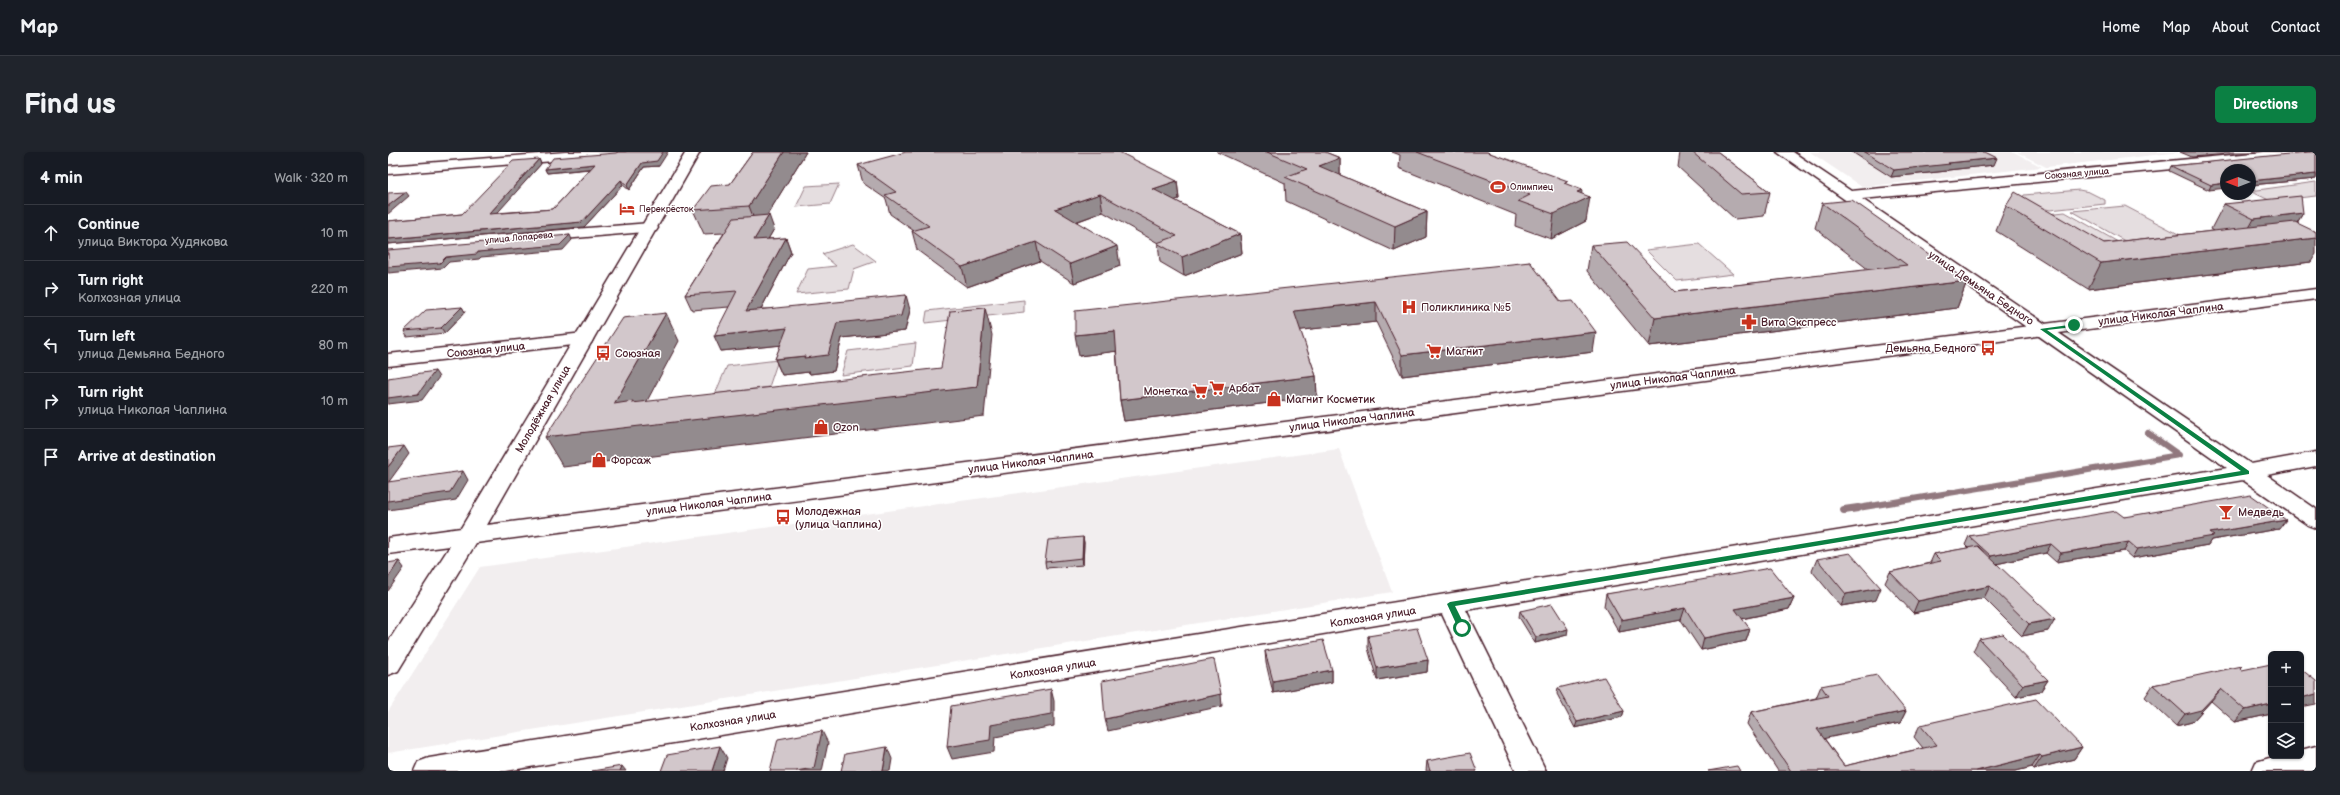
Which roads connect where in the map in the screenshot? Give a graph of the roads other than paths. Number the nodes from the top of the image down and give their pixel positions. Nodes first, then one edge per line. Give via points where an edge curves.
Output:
1 (618, 152) edge
2 (693, 152) edge
3 (1784, 152) edge
4 (2307, 152) edge
5 (388, 170) edge
6 (1847, 196) junction
7 (650, 228) junction
8 (388, 249) edge
9 (2316, 294) edge
10 (2042, 329) junction
11 (584, 339) junction
12 (388, 360) edge
13 (2316, 459) edge
14 (2247, 472) junction
15 (2316, 520) edge
16 (469, 535) junction
17 (388, 546) edge
18 (1450, 604) junction
19 (388, 664) edge
20 (2316, 760) edge
21 (429, 771) edge
22 (1531, 771) edge
23 (2267, 771) edge

1 - 5 street
2 - 7 street, Молодёжная улица
3 - 6 street, улица Демьяна Бедного
4 - 6 street, Союзная улица
6 - 10 street, улица Демьяна Бедного
7 - 8 street, улица Лопарева
7 - 11 street, Молодёжная улица
9 - 10 street, улица Николая Чаплина
10 - 14 street, улица Демьяна Бедного
10 - 16 street, улица Николая Чаплина
11 - 12 street, Союзная улица
11 - 16 street, Молодёжная улица
13 - 14 street, Колхозная улица
14 - 15 street, улица Демьяна Бедного
14 - 18 street, Колхозная улица
16 - 17 street, улица Николая Чаплина
16 - 19 street, Молодёжная улица
18 - 21 street, Колхозная улица
18 - 22 street
20 - 23 street

